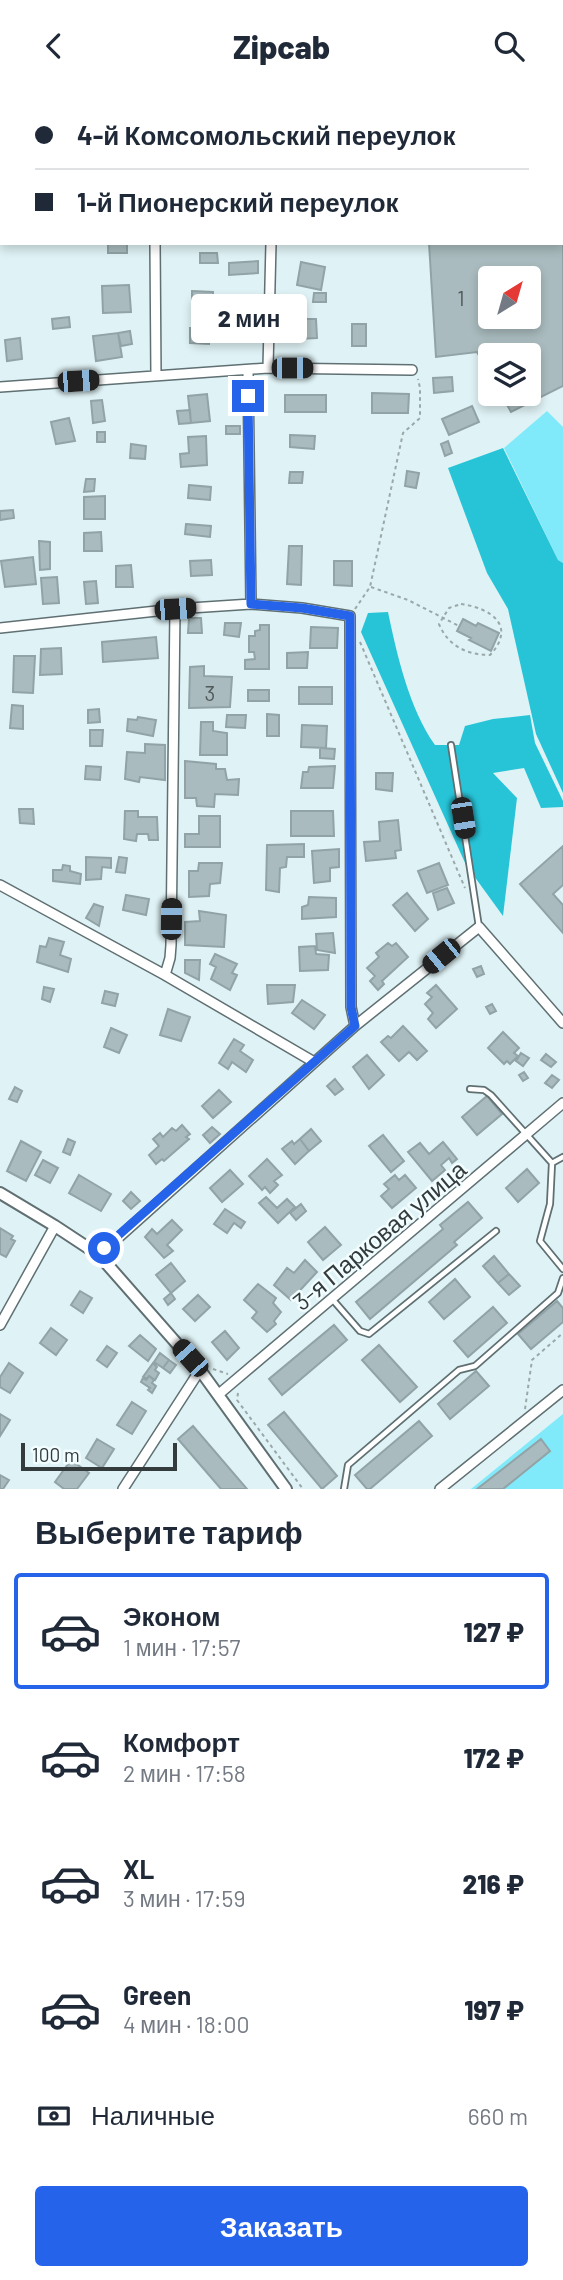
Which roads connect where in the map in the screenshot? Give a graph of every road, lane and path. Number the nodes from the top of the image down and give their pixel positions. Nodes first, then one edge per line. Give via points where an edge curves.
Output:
1 (155, 245) edge
2 (271, 245) edge
3 (268, 368) junction
4 (248, 370) junction
5 (412, 370) joint
6 (156, 376) junction
7 (0, 387) edge
8 (370, 587) junction
9 (251, 604) junction
10 (175, 609) junction
11 (350, 616) junction
12 (442, 617) junction
13 (459, 626) dead end
14 (0, 628) edge
15 (360, 641) dead end
16 (451, 745) dead end
17 (0, 885) edge
18 (467, 892) dead end
19 (479, 927) junction
20 (164, 975) junction
21 (563, 1023) edge
22 (355, 1026) junction
23 (314, 1062) junction
24 (470, 1090) dead end
25 (563, 1103) edge
26 (526, 1135) junction
27 (563, 1157) edge
28 (552, 1163) junction
29 (0, 1193) edge
30 (55, 1226) junction
31 (496, 1231) dead end
32 (99, 1255) junction
33 (563, 1269) edge
34 (563, 1278) edge
35 (333, 1300) junction
36 (0, 1325) edge
37 (563, 1333) edge
38 (200, 1370) junction
39 (239, 1386) dead end
40 (563, 1390) edge
41 (219, 1394) junction
42 (523, 1420) junction
43 (123, 1489) edge
44 (286, 1489) edge
45 (303, 1489) edge
46 (344, 1489) edge
47 (440, 1489) edge

1 - 6 street
2 - 3 street
3 - 4 street
3 - 5 street
4 - 6 street
4 - 9 street
5 - 8 path via 420,389 420,418 403,433
6 - 7 street
8 - 11 path
8 - 12 path
9 - 10 street
9 - 11 street
10 - 14 street
10 - 20 street via 171,945
11 - 22 street via 351,1007
12 - 12 path via 461,604 487,611 500,625 498,646 490,655 457,648 441,631
12 - 13 path
15 - 18 path
16 - 19 lane
17 - 20 street
19 - 21 street
19 - 22 street
20 - 23 street
22 - 23 street
23 - 32 street
24 - 26 lane via 491,1095
25 - 26 street, 3-я Парковая улица
26 - 28 lane
26 - 35 street, 3-я Парковая улица
27 - 28 lane
28 - 33 lane via 550,1205 540,1241
29 - 30 street
30 - 32 street
30 - 36 street
31 - 35 lane via 369,1334 360,1331
32 - 38 street
34 - 46 lane via 558,1293 486,1357 459,1370 348,1465
35 - 41 street, 3-я Парковая улица
37 - 42 path via 532,1360
38 - 41 street
38 - 43 street
39 - 45 path via 237,1400
40 - 42 street
41 - 44 street
42 - 47 street

